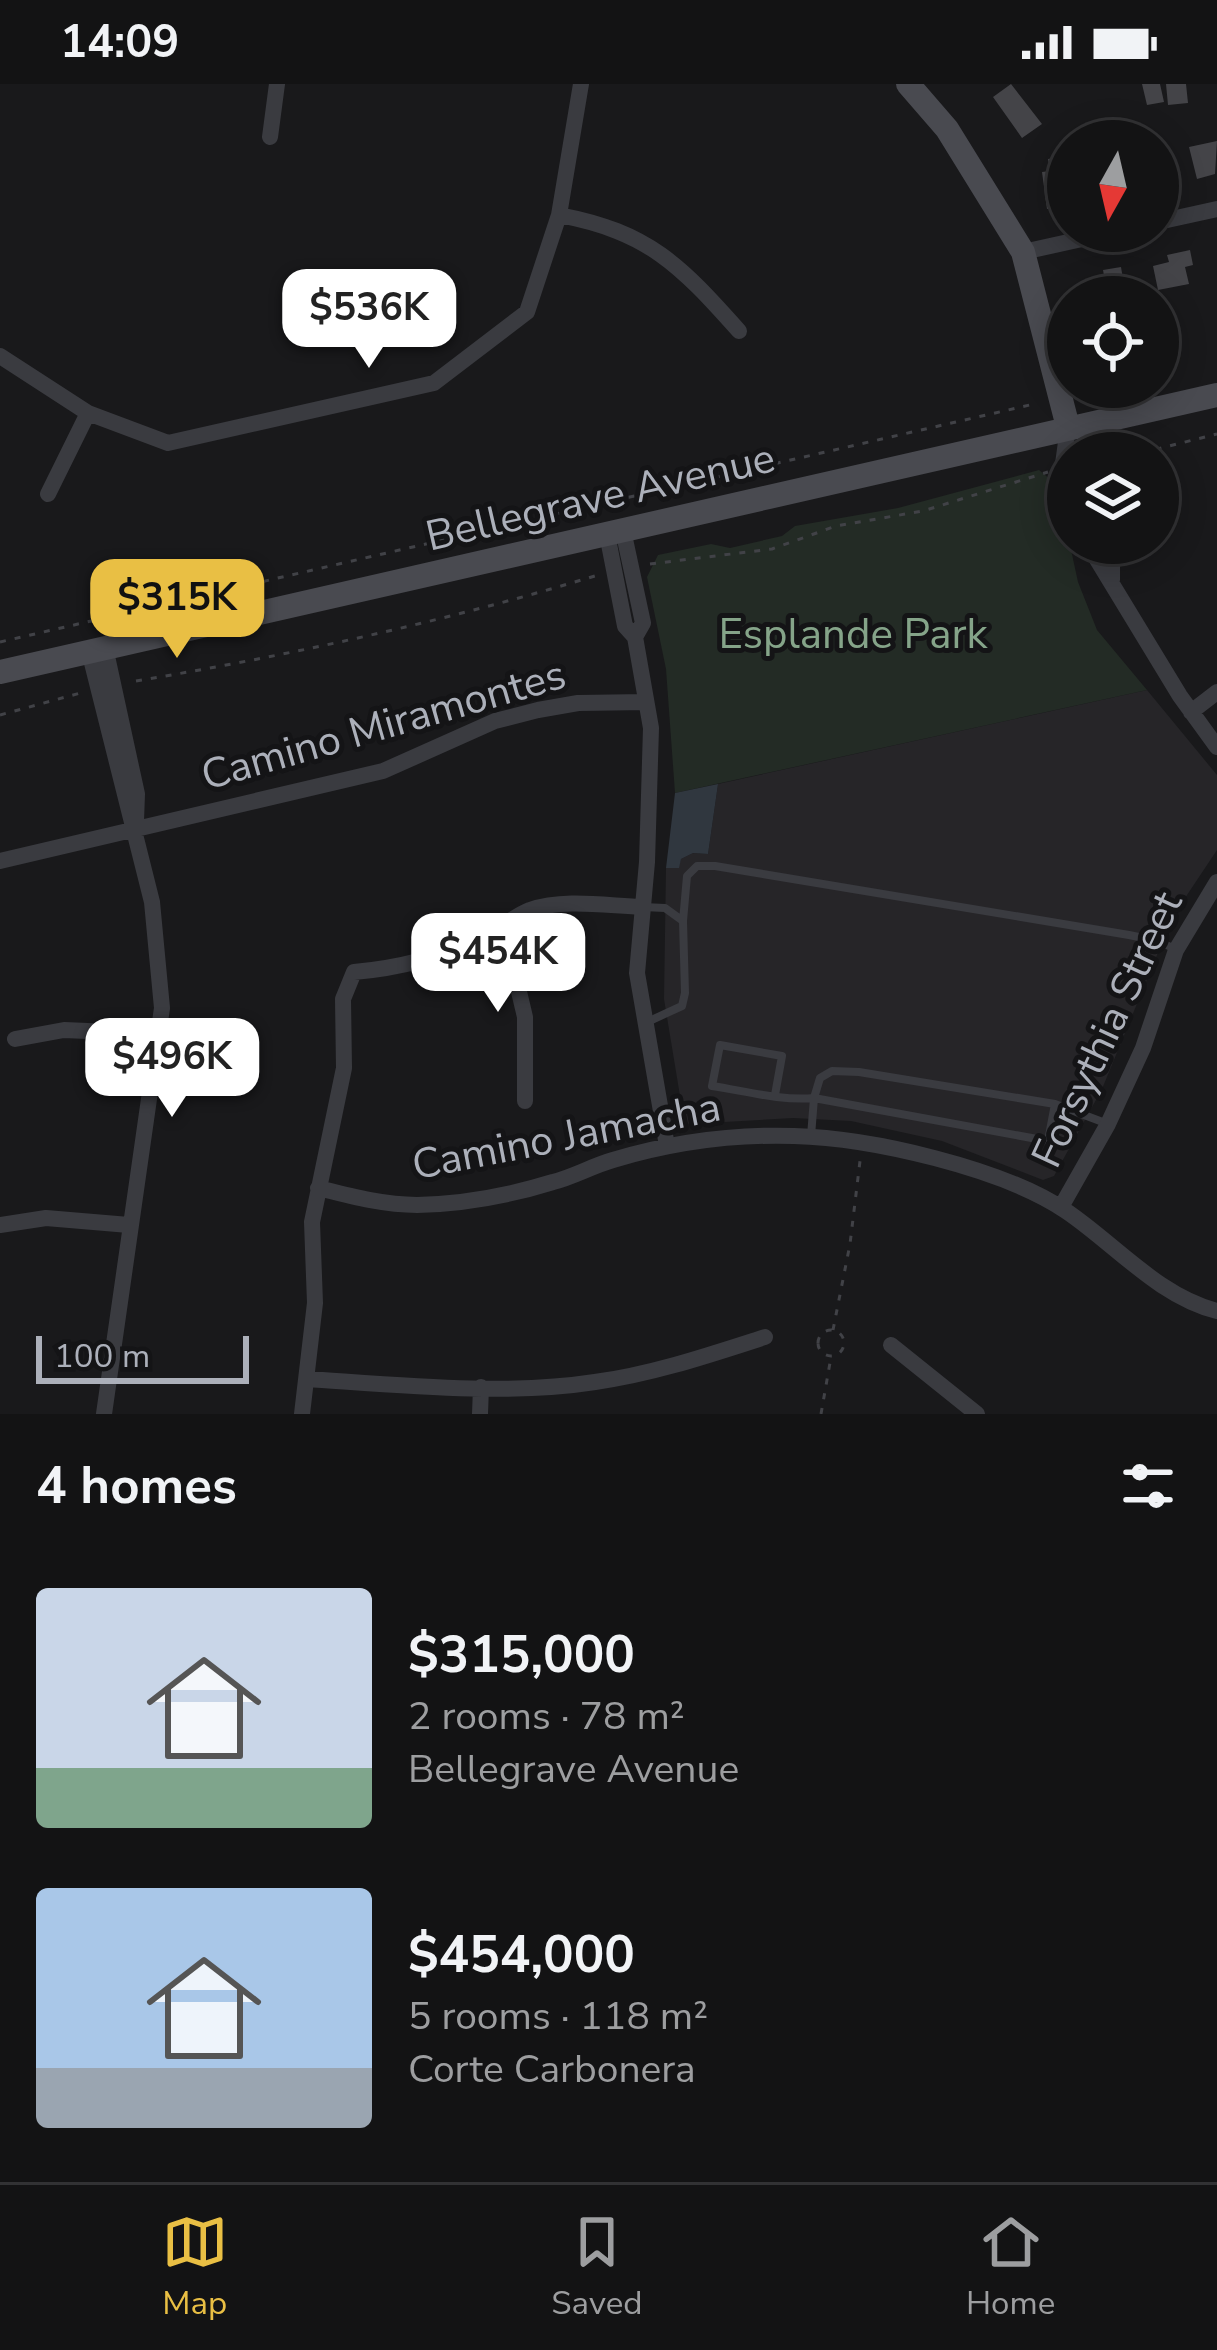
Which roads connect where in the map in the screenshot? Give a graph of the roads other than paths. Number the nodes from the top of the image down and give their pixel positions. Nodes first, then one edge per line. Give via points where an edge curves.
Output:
1 (277, 84) edge
2 (581, 84) edge
3 (908, 84) edge
4 (270, 137) dead end
5 (1217, 209) edge
6 (559, 215) junction
7 (1179, 217) edge
8 (1047, 247) edge
9 (1023, 252) junction
10 (739, 332) dead end
11 (0, 356) edge
12 (1217, 395) edge
13 (88, 413) junction
14 (1068, 427) junction
15 (1067, 432) edge
16 (1071, 432) edge
17 (48, 494) dead end
18 (615, 532) junction
19 (1101, 564) edge
20 (1112, 564) edge
21 (1112, 580) junction
22 (97, 649) junction
23 (0, 672) edge
24 (1217, 692) edge
25 (646, 702) junction
26 (1191, 712) junction
27 (1217, 747) edge
28 (136, 827) junction
29 (0, 861) edge
30 (1217, 882) edge
31 (643, 907) junction
32 (683, 921) junction
33 (503, 924) junction
34 (1176, 950) junction
35 (644, 1024) junction
36 (158, 1034) junction
37 (14, 1039) dead end
38 (775, 1095) junction
39 (814, 1098) junction
40 (525, 1100) dead end
41 (1055, 1104) junction
42 (1108, 1124) junction
43 (811, 1137) junction
44 (667, 1146) junction
45 (318, 1188) junction
46 (1061, 1208) junction
47 (0, 1225) edge
48 (129, 1225) junction
49 (1217, 1311) edge
50 (765, 1337) dead end
51 (891, 1345) dead end
52 (307, 1379) junction
53 (481, 1387) junction
54 (104, 1414) edge
55 (302, 1414) edge
56 (480, 1414) edge
57 (977, 1414) edge

1 - 4 street
2 - 6 street
3 - 9 main road via 947,129
5 - 7 street
6 - 10 street via 611,227 660,253
6 - 13 street via 527,312 434,383 168,443
8 - 9 street
9 - 14 main road
11 - 13 street
12 - 14 main road, Bellegrave Avenue
13 - 17 street
14 - 15 street
14 - 16 street
14 - 18 main road, Bellegrave Avenue
18 - 22 main road, Bellegrave Avenue
18 - 25 street via 643,622 635,637
19 - 21 street
20 - 21 street
21 - 26 street
22 - 23 main road, Bellegrave Avenue
22 - 28 street
24 - 26 street
25 - 28 street, Camino Miramontes via 538,710 383,771
25 - 31 street
26 - 27 street
28 - 29 street, Camino Miramontes
28 - 36 street via 159,959
30 - 34 street, Forsythia Street
31 - 32 lane via 665,908
31 - 33 street via 532,909
31 - 35 street via 637,973
32 - 34 lane via 687,876 697,866 715,866 1129,935
32 - 35 lane via 682,1006
33 - 40 street via 525,1017
33 - 45 street via 437,956 355,971 343,999 344,1068
34 - 42 street, Forsythia Street
35 - 44 street
36 - 37 street via 104,1028
36 - 48 street
38 - 38 lane via 712,1085 720,1045 782,1056
38 - 39 lane
39 - 41 lane via 820,1078 832,1071
39 - 41 lane via 1048,1141
39 - 43 lane
41 - 42 lane
42 - 46 street, Forsythia Street
43 - 44 street, Camino Jamacha
43 - 46 street, Camino Jamacha via 955,1163
44 - 45 street, Camino Jamacha via 553,1183 417,1205
45 - 52 street
46 - 49 street, Camino Jamacha via 1159,1284
47 - 48 street via 46,1218
48 - 54 street
50 - 53 street via 592,1383
51 - 57 street
52 - 53 street
52 - 55 street
53 - 56 street

